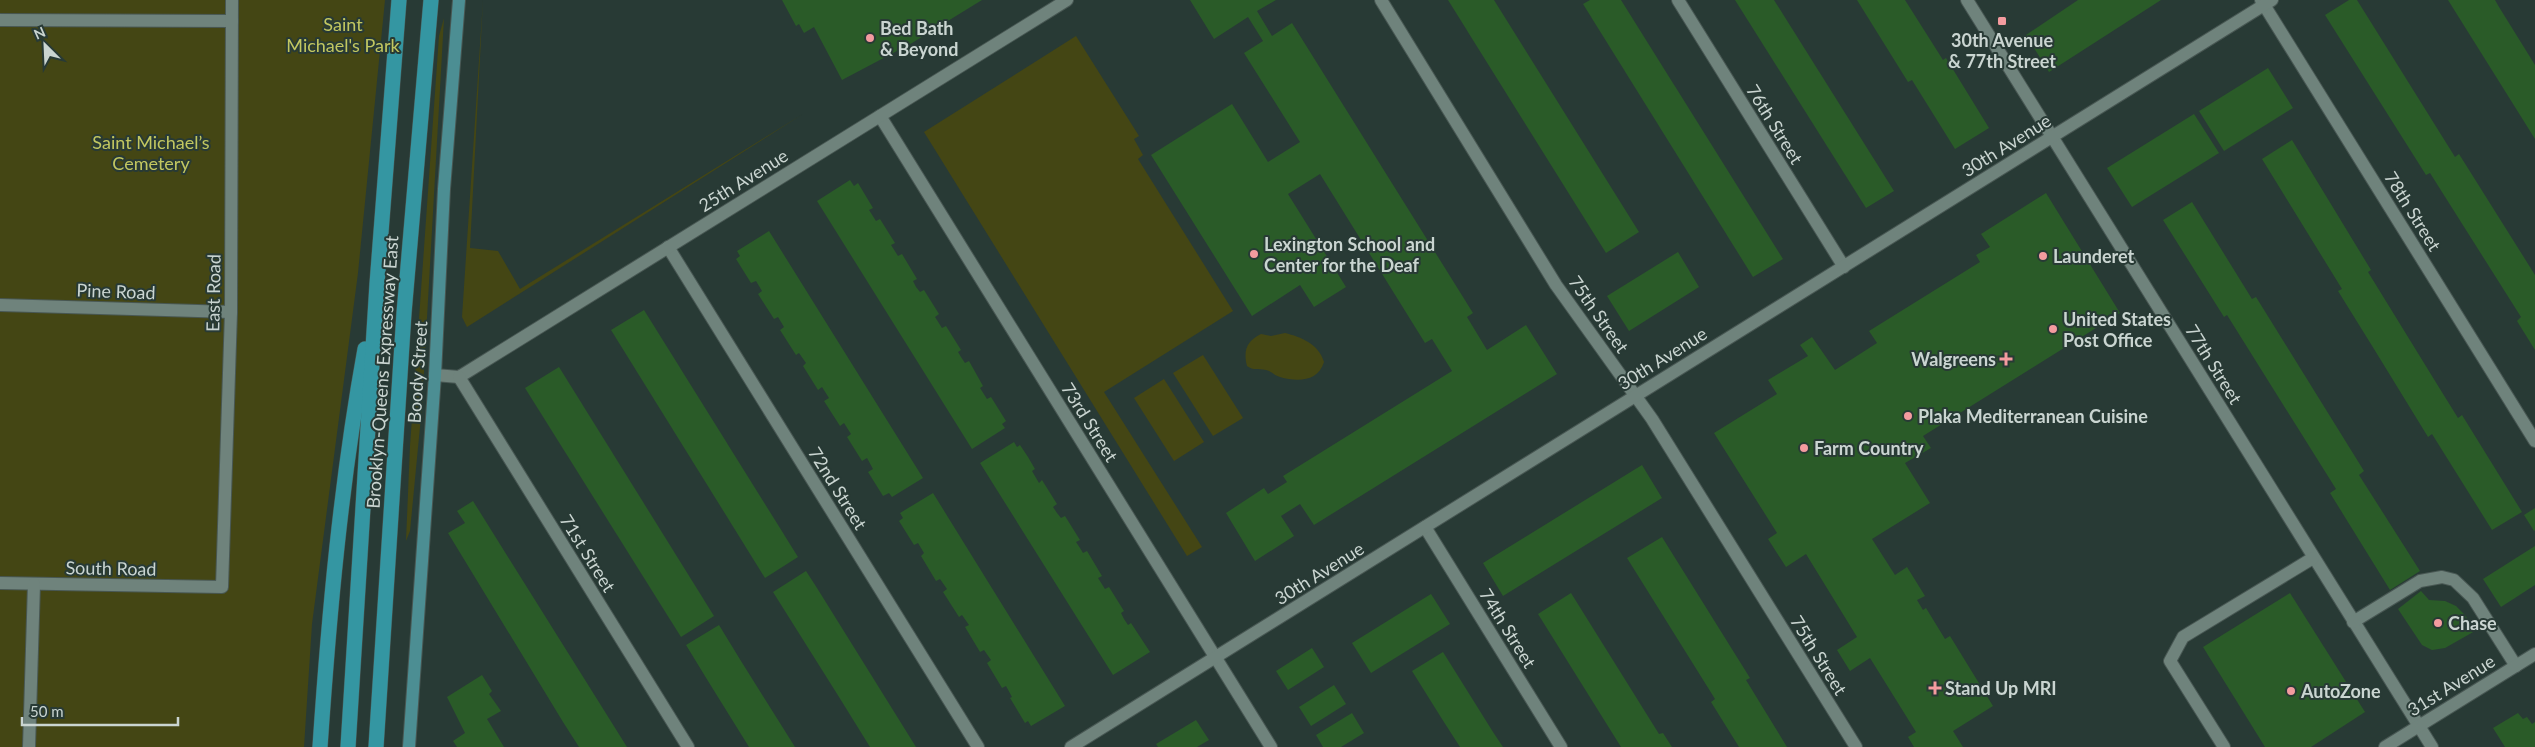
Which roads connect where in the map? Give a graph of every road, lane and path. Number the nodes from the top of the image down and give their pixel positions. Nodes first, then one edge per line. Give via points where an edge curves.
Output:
1 (232, 0) edge
2 (399, 0) edge
3 (431, 0) edge
4 (459, 0) edge
5 (1066, 0) edge
6 (1381, 0) edge
7 (1678, 0) edge
8 (1967, 0) edge
9 (2266, 2) edge
10 (0, 20) edge
11 (232, 21) junction
12 (880, 116) junction
13 (2052, 137) junction
14 (668, 248) junction
15 (1844, 266) junction
16 (377, 284) junction
17 (0, 305) edge
18 (231, 312) junction
19 (434, 375) junction
20 (459, 377) junction
21 (1635, 396) junction
22 (2535, 441) edge
23 (1425, 527) junction
24 (2313, 558) junction
25 (0, 583) edge
26 (34, 584) junction
27 (222, 587) joint
28 (2353, 622) junction
29 (2535, 654) edge
30 (1215, 658) junction
31 (2516, 666) junction
32 (2418, 726) junction
33 (29, 747) edge
34 (320, 747) edge
35 (348, 747) edge
36 (376, 747) edge
37 (409, 747) edge
38 (688, 747) edge
39 (978, 747) edge
40 (1071, 747) edge
41 (1270, 747) edge
42 (1561, 747) edge
43 (1856, 747) edge
44 (2224, 747) edge
45 (2386, 747) edge
46 (2432, 747) edge

1 - 11 street, East Road
2 - 16 highway, Brooklyn-Queens Expressway East
3 - 36 highway, Brooklyn-Queens Expressway East via 404,323
4 - 19 main road, Boody Street
5 - 12 street, 25th Avenue
6 - 21 street, 75th Street via 1556,285
7 - 15 street, 76th Street
8 - 13 street, 77th Street
9 - 13 street, 30th Avenue
9 - 22 street, 78th Street
10 - 11 street
11 - 18 street, East Road
12 - 14 street, 25th Avenue
12 - 30 street, 73rd Street
13 - 15 street, 30th Avenue
13 - 24 street, 77th Street
14 - 20 street, 25th Avenue
14 - 39 street, 72nd Street
15 - 21 street, 30th Avenue
16 - 34 highway via 351,425 330,611
16 - 35 highway, Brooklyn-Queens Expressway East
17 - 18 street, Pine Road
18 - 27 street, East Road
19 - 20 street
19 - 37 main road, Boody Street
20 - 38 street, 71st Street
21 - 23 street, 30th Avenue
21 - 43 street, 75th Street
23 - 30 street, 30th Avenue
23 - 42 street, 74th Street
24 - 28 street, 77th Street
24 - 44 street via 2183,637 2170,660
25 - 26 street, South Road
26 - 27 street, South Road
26 - 33 street
28 - 31 street via 2420,581 2442,577 2454,580 2474,598
28 - 32 street, 77th Street
29 - 31 street, 31st Avenue
30 - 40 street, 30th Avenue
30 - 41 street, 73rd Street
31 - 32 street, 31st Avenue
32 - 45 street, 31st Avenue
32 - 46 street, 77th Street

